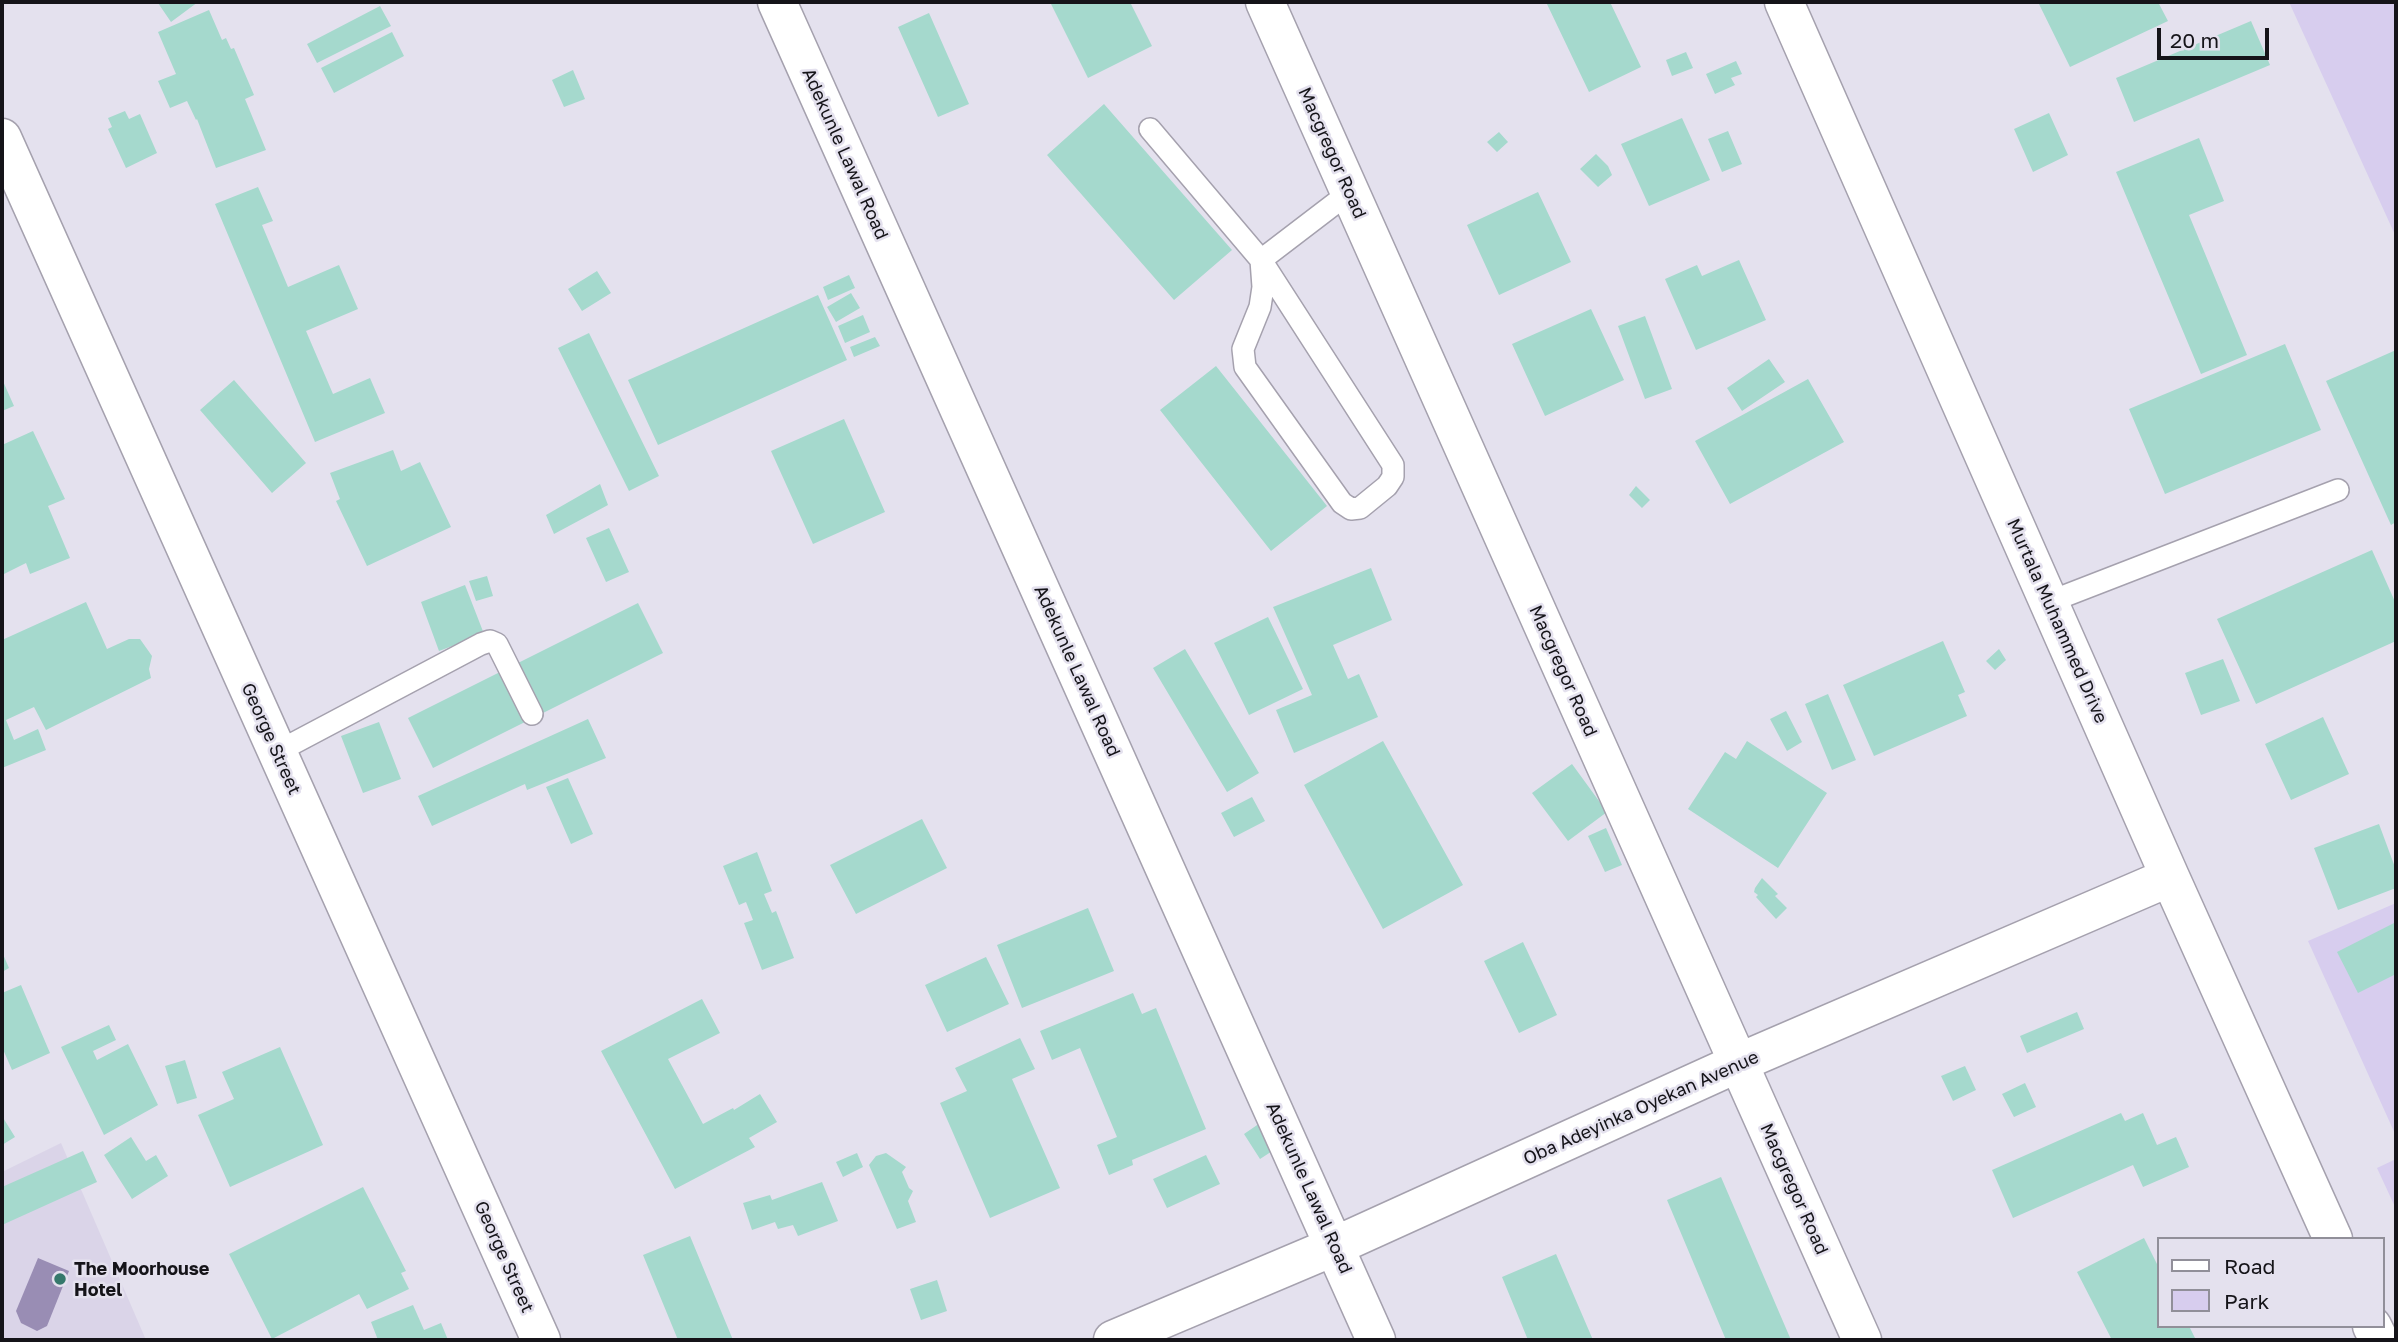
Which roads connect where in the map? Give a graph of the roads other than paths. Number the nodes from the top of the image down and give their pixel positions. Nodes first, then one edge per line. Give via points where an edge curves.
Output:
1 (777, 2) edge
2 (1265, 2) edge
3 (1784, 2) edge
4 (1150, 129) dead end
5 (2, 138) edge
6 (1350, 192) junction
7 (1261, 260) junction
8 (2338, 490) dead end
9 (2049, 602) junction
10 (532, 714) dead end
11 (277, 752) junction
12 (2170, 877) junction
13 (1738, 1063) junction
14 (2332, 1237) edge
15 (1335, 1246) junction
16 (541, 1340) edge
17 (1113, 1340) edge
18 (1376, 1340) edge
19 (1862, 1340) edge

1 - 15 main road, Adekunle Lawal Road
2 - 6 main road, Macgregor Road
3 - 9 main road, Murtala Muhammed Drive
4 - 7 lane
5 - 11 main road, George Street
6 - 7 lane
6 - 13 main road, Macgregor Road
7 - 7 lane via 1393,465 1387,486 1360,508 1342,503 1245,367 1243,349 1263,287
8 - 9 lane
9 - 12 main road, Murtala Muhammed Drive
10 - 11 lane via 498,645 490,641
11 - 16 main road, George Street
12 - 13 main road, Oba Adeyinka Oyekan Avenue
12 - 14 main road, Murtala Muhammed Drive
13 - 15 main road, Oba Adeyinka Oyekan Avenue
13 - 19 main road, Macgregor Road
15 - 17 main road, Oba Adeyinka Oyekan Avenue
15 - 18 main road, Adekunle Lawal Road

